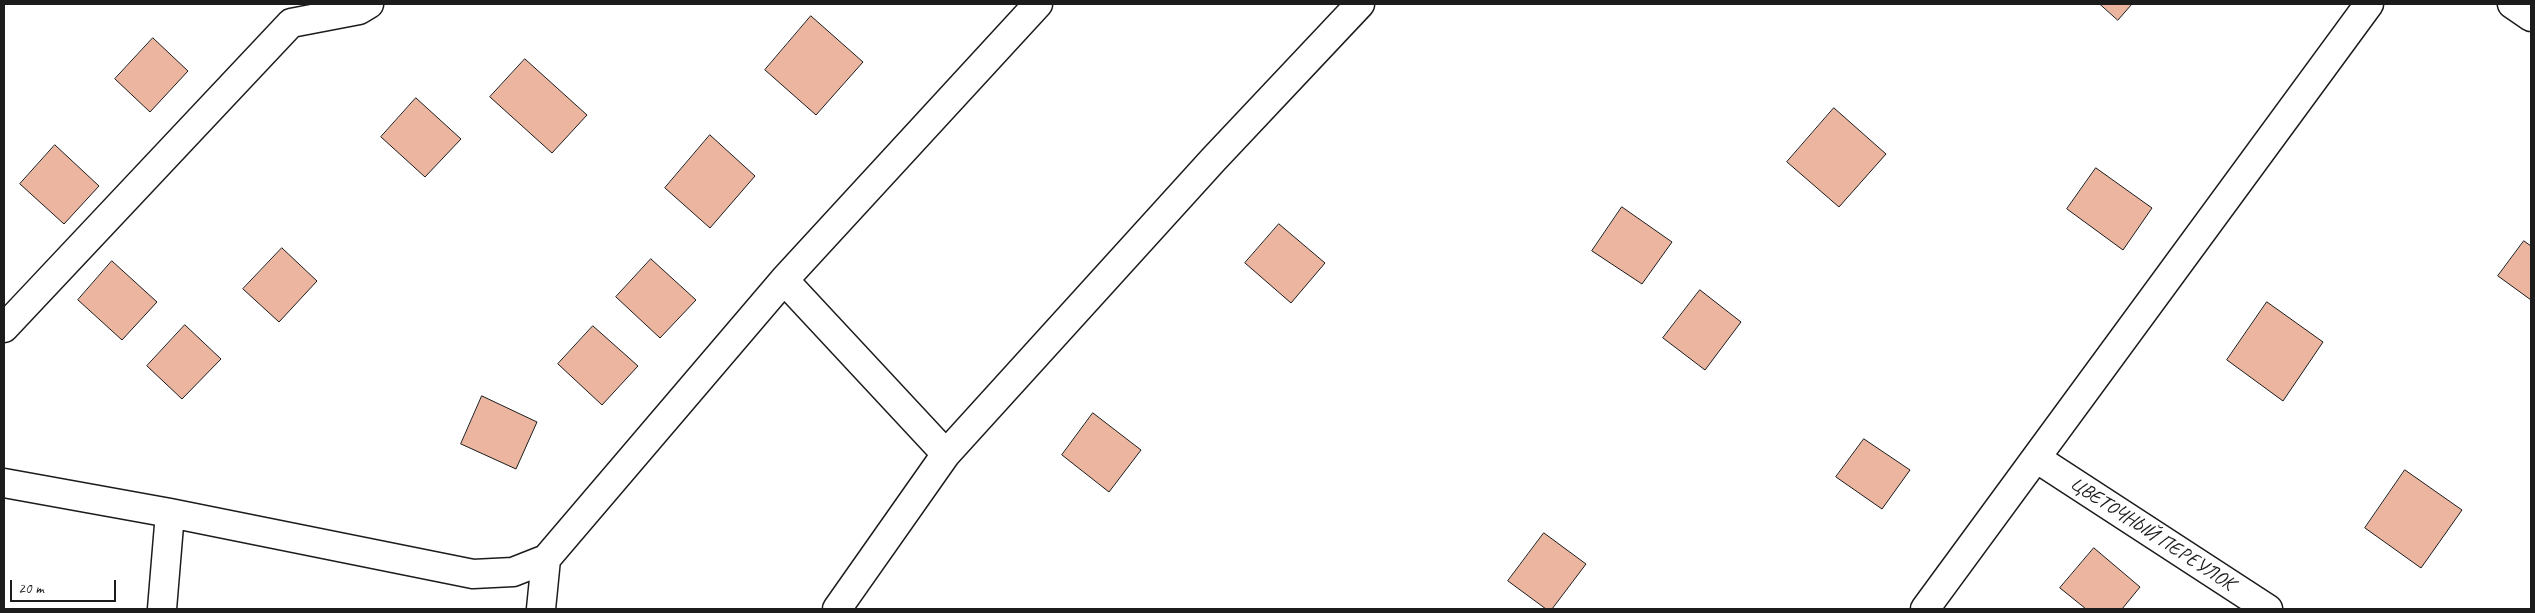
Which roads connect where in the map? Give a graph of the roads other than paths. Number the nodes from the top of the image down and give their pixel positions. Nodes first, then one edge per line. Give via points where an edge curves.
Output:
1 (369, 4) edge
2 (1038, 4) edge
3 (1360, 4) edge
4 (2369, 4) edge
5 (2512, 4) edge
6 (2531, 17) edge
7 (784, 280) junction
8 (4, 328) edge
9 (946, 454) junction
10 (2036, 458) junction
11 (4, 483) edge
12 (170, 513) junction
13 (546, 559) junction
14 (162, 609) edge
15 (541, 609) edge
16 (837, 609) edge
17 (1925, 609) edge
18 (2268, 609) edge

1 - 8 street via 359,10 291,23
2 - 7 street
3 - 9 street via 1213,160
4 - 10 street
5 - 6 street
7 - 9 street
7 - 13 street
9 - 16 street
10 - 17 street
10 - 18 street, ЦВЕТОЧНЫЙ ПЕРЕУЛОК
11 - 12 street
12 - 13 street via 473,574 513,572
12 - 14 street
13 - 15 street

